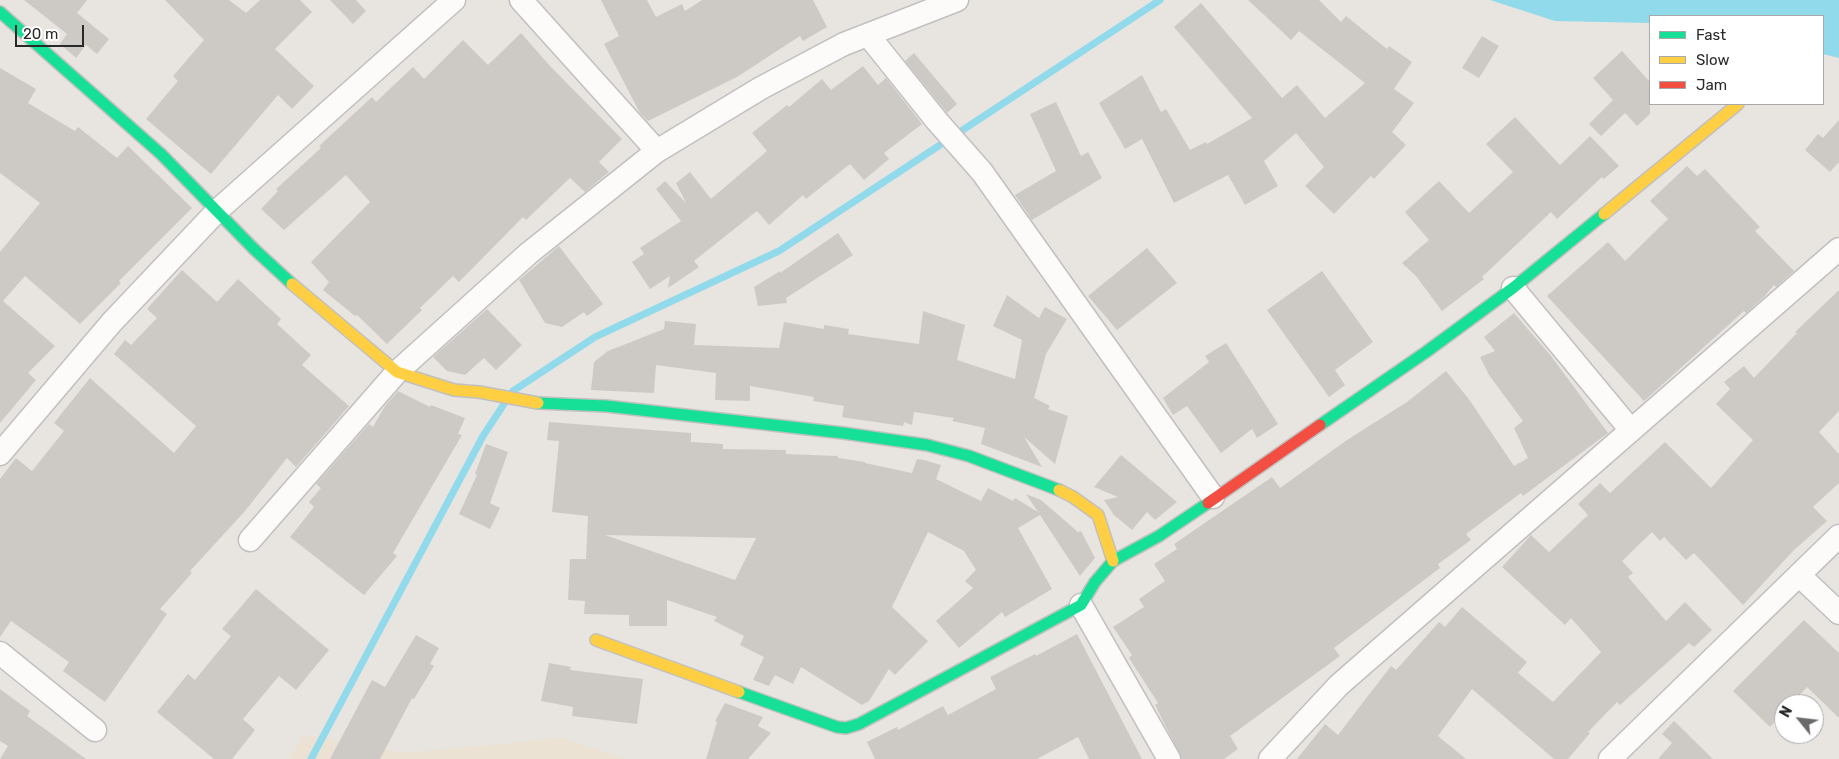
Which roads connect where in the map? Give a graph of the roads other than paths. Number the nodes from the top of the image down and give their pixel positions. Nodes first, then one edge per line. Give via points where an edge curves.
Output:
1 (454, 0) edge
2 (521, 0) edge
3 (957, 0) edge
4 (0, 12) edge
5 (868, 35) junction
6 (1737, 105) edge
7 (657, 151) junction
8 (218, 210) junction
9 (1839, 249) edge
10 (1512, 288) junction
11 (398, 372) junction
12 (1630, 430) junction
13 (0, 454) edge
14 (1213, 497) junction
15 (1839, 536) edge
16 (250, 540) dead end
17 (1113, 561) junction
18 (1800, 576) junction
19 (1081, 605) junction
20 (1839, 613) edge
21 (596, 640) dead end
22 (0, 653) edge
23 (95, 730) dead end
24 (1169, 759) edge
25 (1270, 759) edge
26 (1610, 759) edge

1 - 8 street
2 - 7 street
3 - 5 street
4 - 8 street via 161,154
5 - 7 street via 844,44 761,88
5 - 14 street via 982,172
6 - 10 street
7 - 11 street via 529,253
8 - 11 street via 254,249
8 - 13 street via 112,322
9 - 12 street
10 - 12 street
10 - 14 street via 1426,352
11 - 16 street
11 - 17 street via 454,390 516,400 606,406 843,433 969,456 1052,487 1098,515
12 - 25 street via 1339,685
14 - 17 street via 1159,536
15 - 18 street
17 - 19 street
18 - 20 street
18 - 26 street
19 - 21 street via 846,728
19 - 24 street
22 - 23 street

